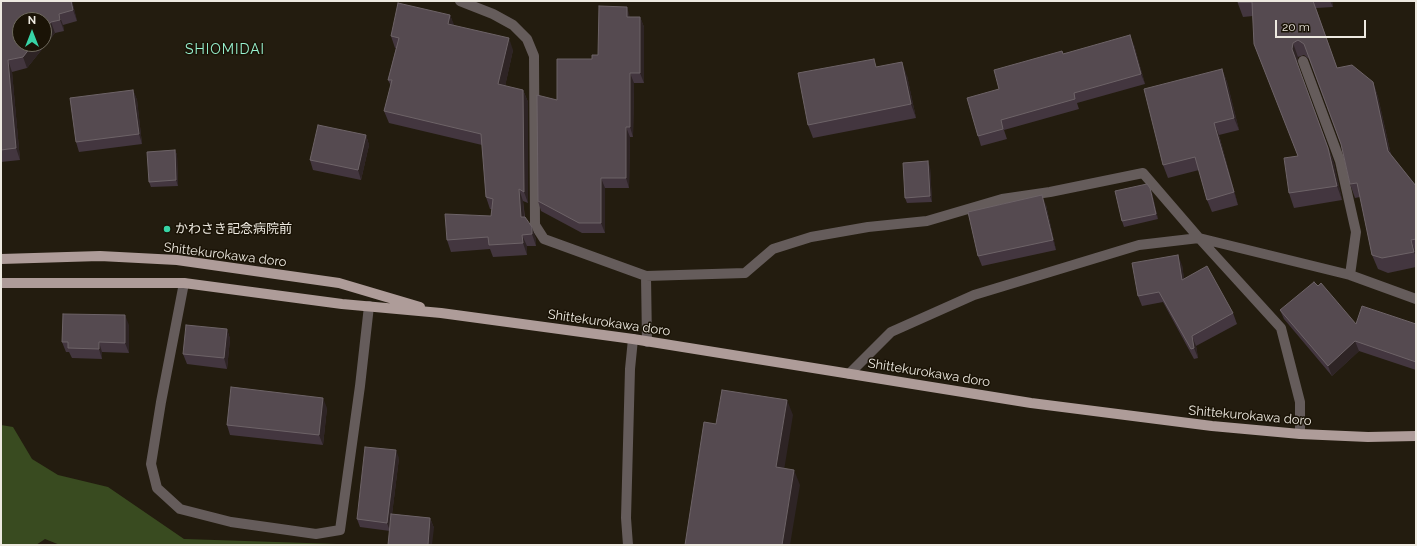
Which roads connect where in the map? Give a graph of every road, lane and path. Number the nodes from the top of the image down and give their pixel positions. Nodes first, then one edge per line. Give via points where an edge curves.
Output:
1 (460, 1) edge
2 (1302, 61) edge
3 (1199, 238) junction
4 (1, 259) edge
5 (1350, 275) junction
6 (646, 276) junction
7 (1, 282) edge
8 (184, 282) junction
9 (1416, 299) edge
10 (369, 306) junction
11 (441, 313) junction
12 (632, 339) junction
13 (647, 342) junction
14 (849, 374) junction
15 (1300, 434) junction
16 (1416, 436) edge
17 (628, 545) edge

1 - 6 street via 513,25 527,39 534,56 535,225 544,240
2 - 5 street via 1340,161 1356,232
3 - 5 street
3 - 6 street via 1143,173 1050,192 1002,198 927,221 868,227 811,238 773,249 745,273
3 - 14 street via 1139,245 974,295 891,332
3 - 15 street via 1281,328 1300,402
4 - 11 main road, Shittekurokawa doro via 100,256 177,260 340,282
5 - 9 street
6 - 13 street
7 - 8 main road, Shittekurokawa doro
8 - 10 main road, Shittekurokawa doro
8 - 10 street via 160,402 151,464 157,488 180,509 231,522 316,534 340,530
10 - 11 main road, Shittekurokawa doro
11 - 12 main road, Shittekurokawa doro
12 - 13 main road, Shittekurokawa doro
12 - 17 street via 626,518
13 - 14 main road, Shittekurokawa doro
14 - 15 main road, Shittekurokawa doro via 1038,404 1212,426
15 - 16 main road, Shittekurokawa doro

